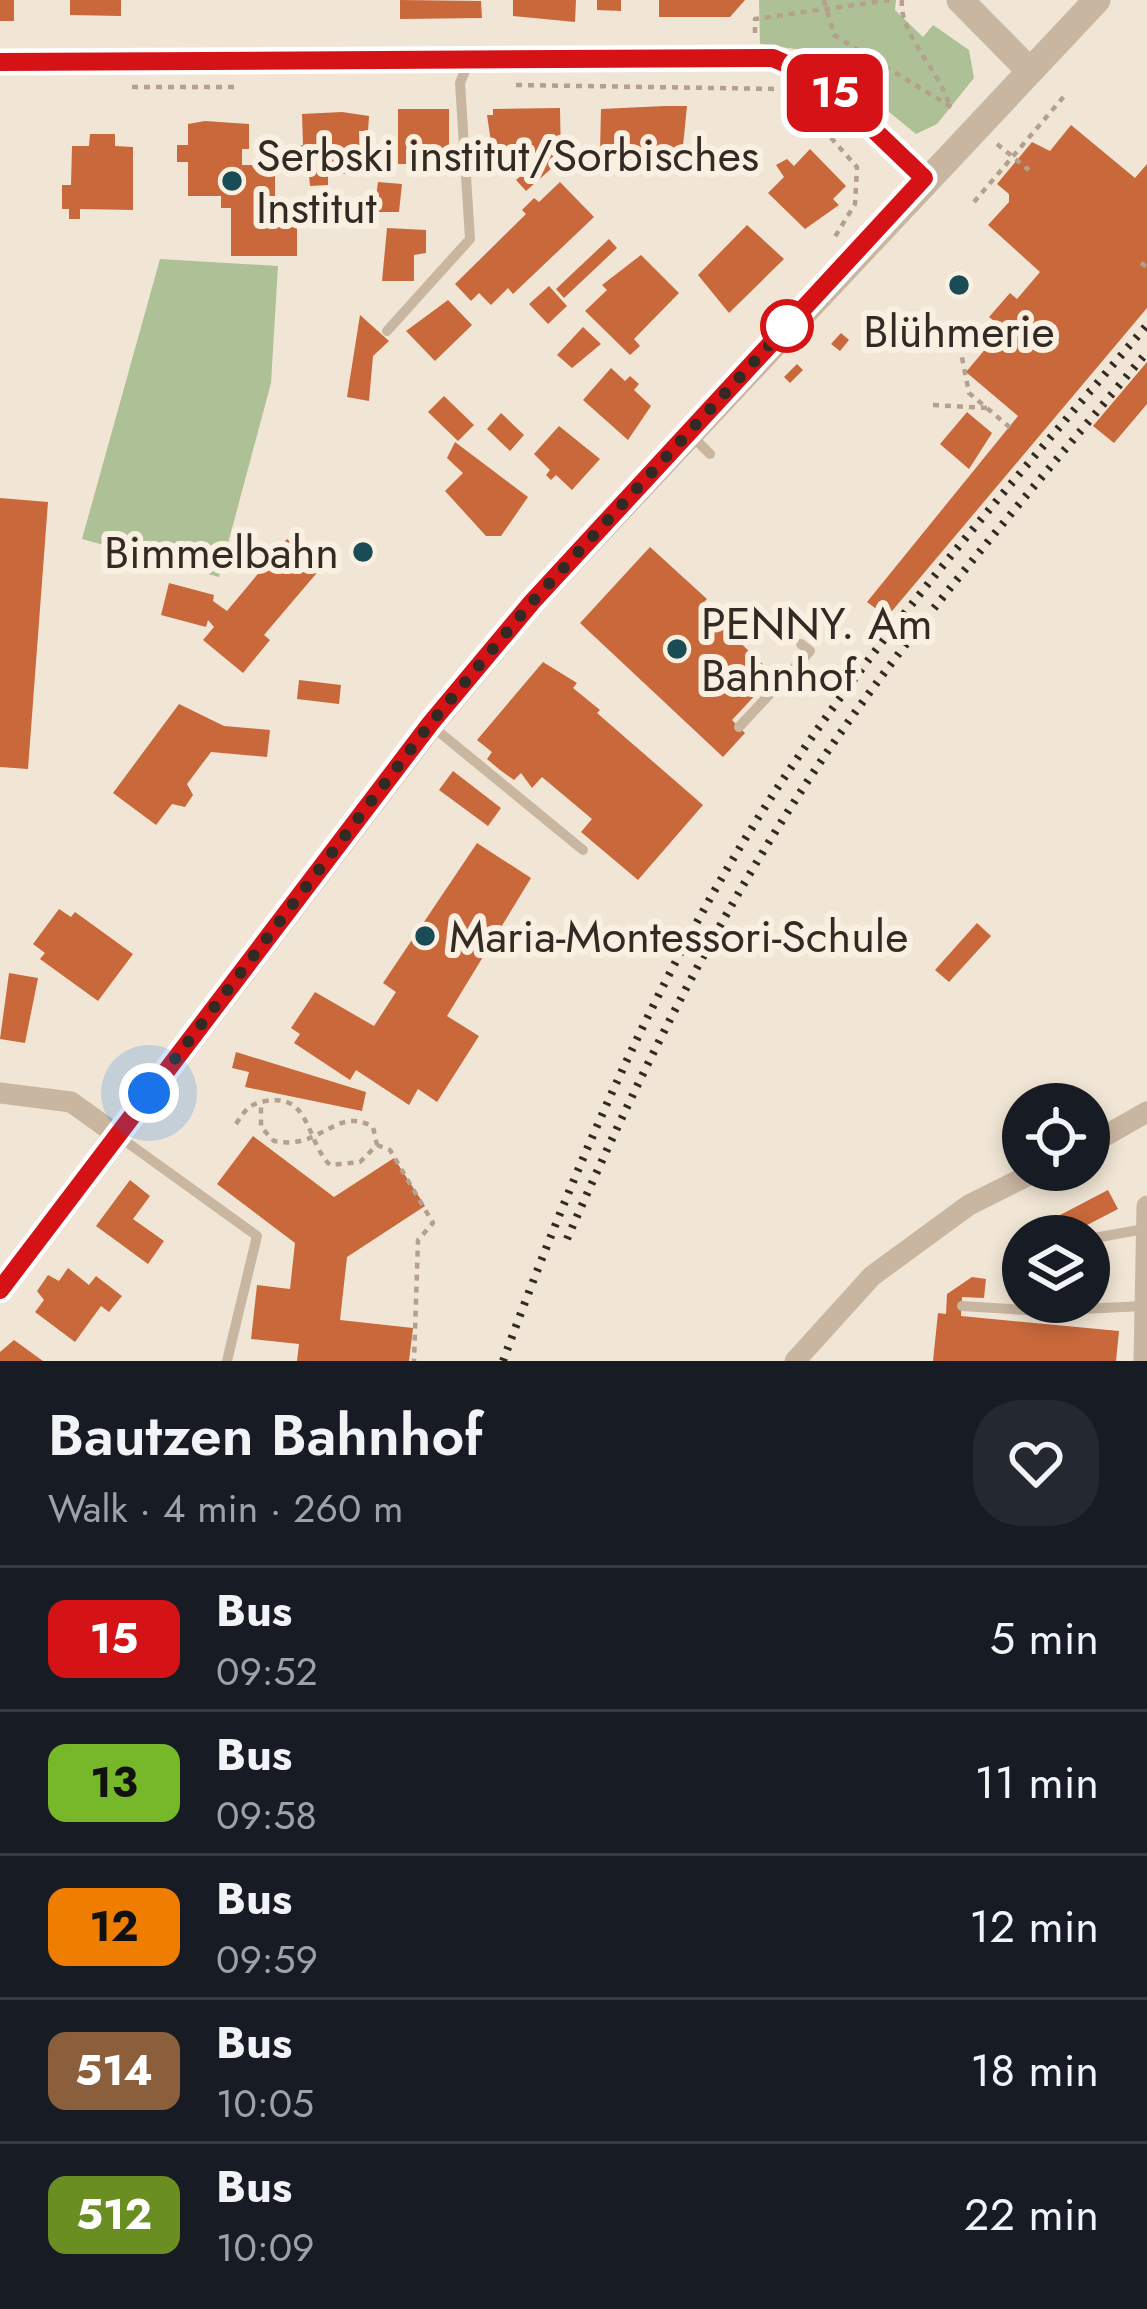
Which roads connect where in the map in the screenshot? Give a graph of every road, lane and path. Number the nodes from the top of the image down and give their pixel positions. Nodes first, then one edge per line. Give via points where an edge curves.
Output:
1 (824, 0) edge
2 (890, 0) edge
3 (902, 0) edge
4 (960, 0) edge
5 (1097, 0) edge
6 (825, 13) junction
7 (755, 57) junction
8 (469, 61) junction
9 (0, 62) edge
10 (1029, 70) junction
11 (505, 85) dead end
12 (256, 86) dead end
13 (128, 87) dead end
14 (1066, 94) dead end
15 (974, 125) junction
16 (1012, 157) junction
17 (1029, 170) dead end
18 (924, 178) junction
19 (974, 202) dead end
20 (821, 254) dead end
21 (956, 322) dead end
22 (387, 331) dead end
23 (933, 405) dead end
24 (988, 409) junction
25 (1013, 430) dead end
26 (688, 432) junction
27 (710, 454) dead end
28 (801, 644) dead end
29 (430, 724) junction
30 (739, 727) dead end
31 (584, 850) dead end
32 (0, 1093) edge
33 (261, 1102) junction
34 (1147, 1112) edge
35 (236, 1124) dead end
36 (1110, 1133) edge
37 (117, 1135) junction
38 (315, 1140) junction
39 (377, 1145) junction
40 (1002, 1188) edge
41 (1145, 1217) edge
42 (1110, 1231) edge
43 (0, 1290) edge
44 (962, 1306) dead end
45 (1144, 1306) edge
46 (226, 1361) edge
47 (414, 1361) edge
48 (795, 1361) edge
49 (1144, 1361) edge

1 - 6 path
2 - 6 path
3 - 6 path via 949,104 834,35
4 - 10 street
5 - 10 street
6 - 7 path via 755,19
7 - 8 street
7 - 18 street via 794,64 822,80
8 - 9 street
8 - 22 lane via 460,83 470,239
10 - 15 street
11 - 20 path via 794,94 857,166 855,204
12 - 13 path
14 - 16 path
15 - 16 path
15 - 18 street
16 - 17 path
16 - 19 path
18 - 26 street
21 - 24 path via 969,393
23 - 24 path
24 - 25 path
26 - 27 lane
26 - 29 street
28 - 30 lane via 810,651
29 - 31 lane
29 - 37 street
32 - 37 street via 71,1102
33 - 35 path
33 - 38 path via 294,1104
33 - 38 path via 268,1137
34 - 36 street
37 - 43 street
37 - 46 lane via 193,1182 257,1236
38 - 39 path via 322,1157 339,1166 360,1162
38 - 39 path via 357,1120 373,1126
39 - 47 path via 390,1150 433,1223 418,1240
40 - 48 street via 872,1276
41 - 42 lane
41 - 45 street
44 - 45 lane
45 - 49 street

